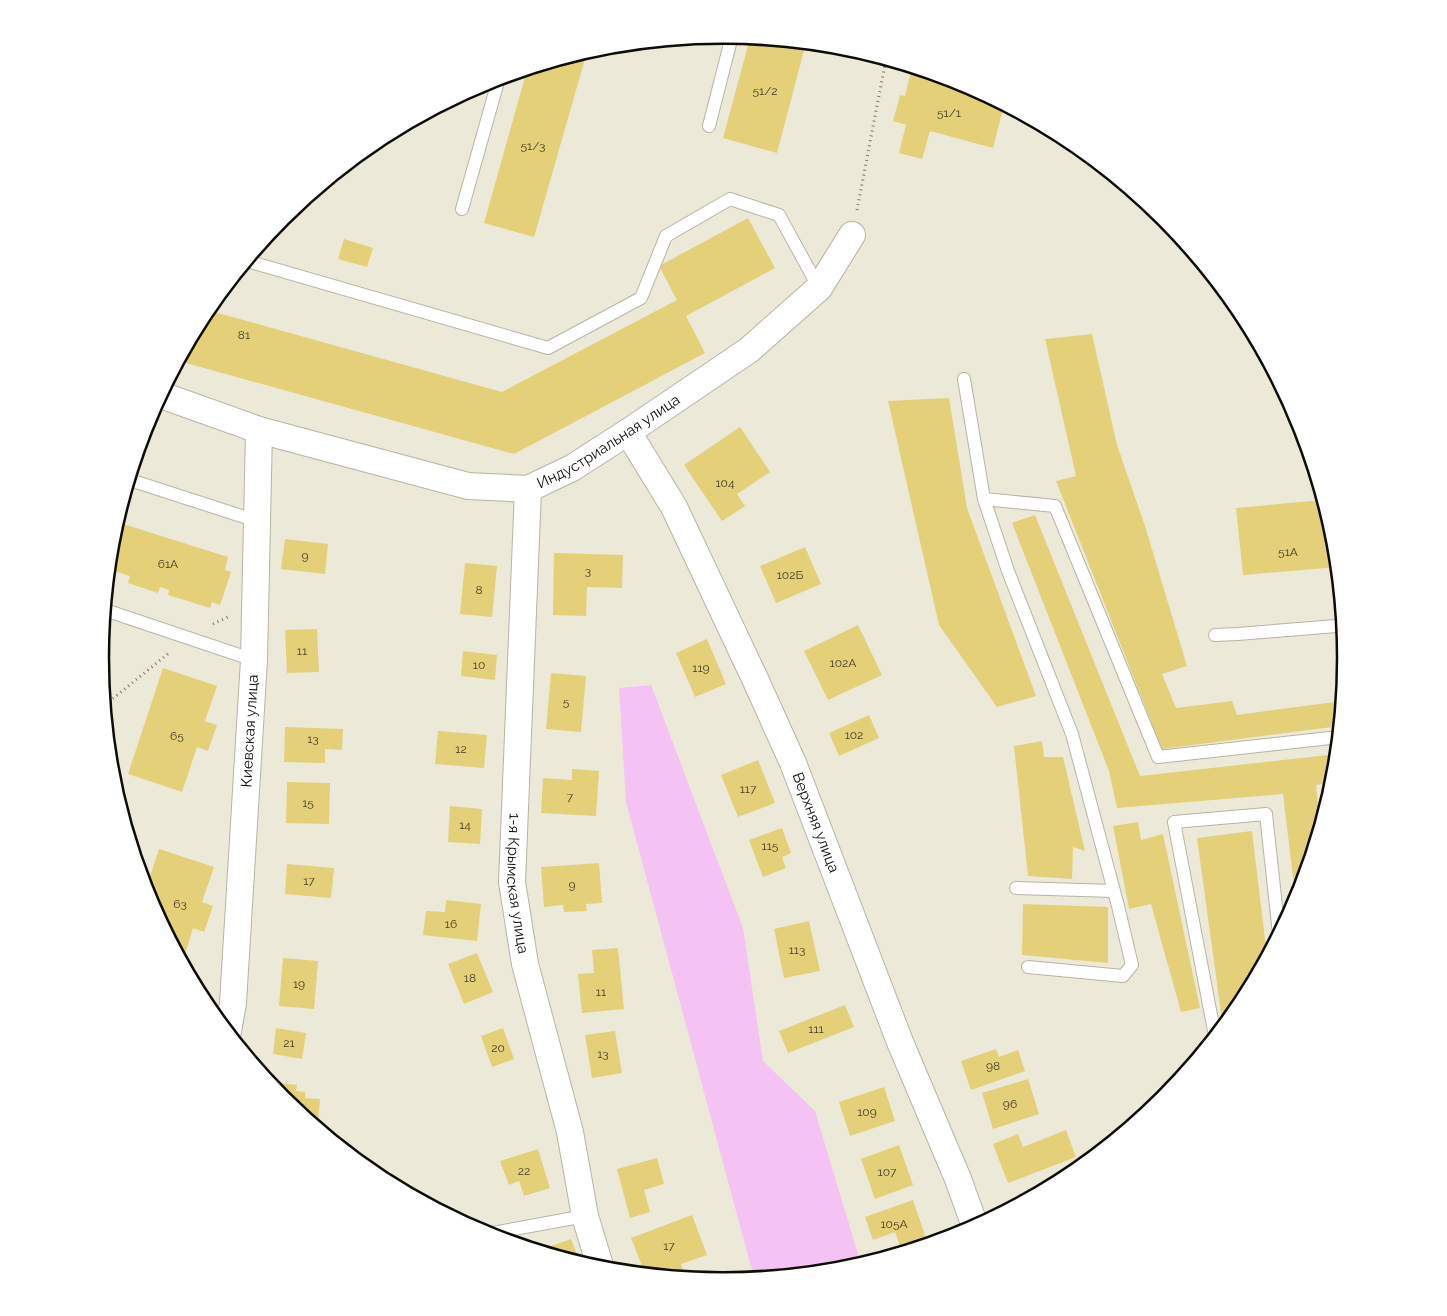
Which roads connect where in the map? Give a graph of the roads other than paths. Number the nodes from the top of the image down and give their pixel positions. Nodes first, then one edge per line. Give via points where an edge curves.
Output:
1 (730, 44) edge
2 (496, 88) edge
3 (709, 126) dead end
4 (462, 208) dead end
5 (852, 235) road end
6 (254, 263) edge
7 (819, 288) junction
8 (964, 379) dead end
9 (168, 397) edge
10 (259, 430) junction
11 (628, 432) junction
12 (135, 482) edge
13 (528, 489) junction
14 (984, 499) junction
15 (257, 521) junction
16 (112, 612) edge
17 (1336, 626) edge
18 (1215, 635) dead end
19 (254, 660) junction
20 (1332, 737) edge
21 (1016, 888) dead end
22 (1114, 891) junction
23 (1278, 922) edge
24 (1028, 967) dead end
25 (230, 1023) edge
26 (1214, 1028) edge
27 (585, 1216) junction
28 (972, 1219) edge
29 (503, 1231) edge
30 (598, 1259) edge

1 - 3 lane
2 - 4 lane
5 - 7 street, Индустриальная улица
6 - 7 lane via 548,348 641,298 666,236 730,199 779,215
7 - 11 street, Индустриальная улица via 748,350
8 - 14 lane
9 - 10 street, Индустриальная улица
10 - 13 street, Индустриальная улица via 468,486
10 - 15 street, Киевская улица
11 - 13 street, Индустриальная улица via 572,468
11 - 28 street, Верхняя улица via 674,507 778,730
12 - 15 lane
13 - 27 street, 1-я Крымская улица via 512,882 525,964 570,1132
14 - 20 lane via 1055,506 1158,757
14 - 22 lane via 1008,571 1072,734
15 - 19 street, Киевская улица
16 - 19 lane
17 - 18 lane
19 - 25 street, Киевская улица via 234,1003
21 - 22 lane
22 - 24 lane via 1132,965 1123,976
23 - 26 lane via 1266,814 1174,822
27 - 29 lane
27 - 30 street, 1-я Крымская улица

